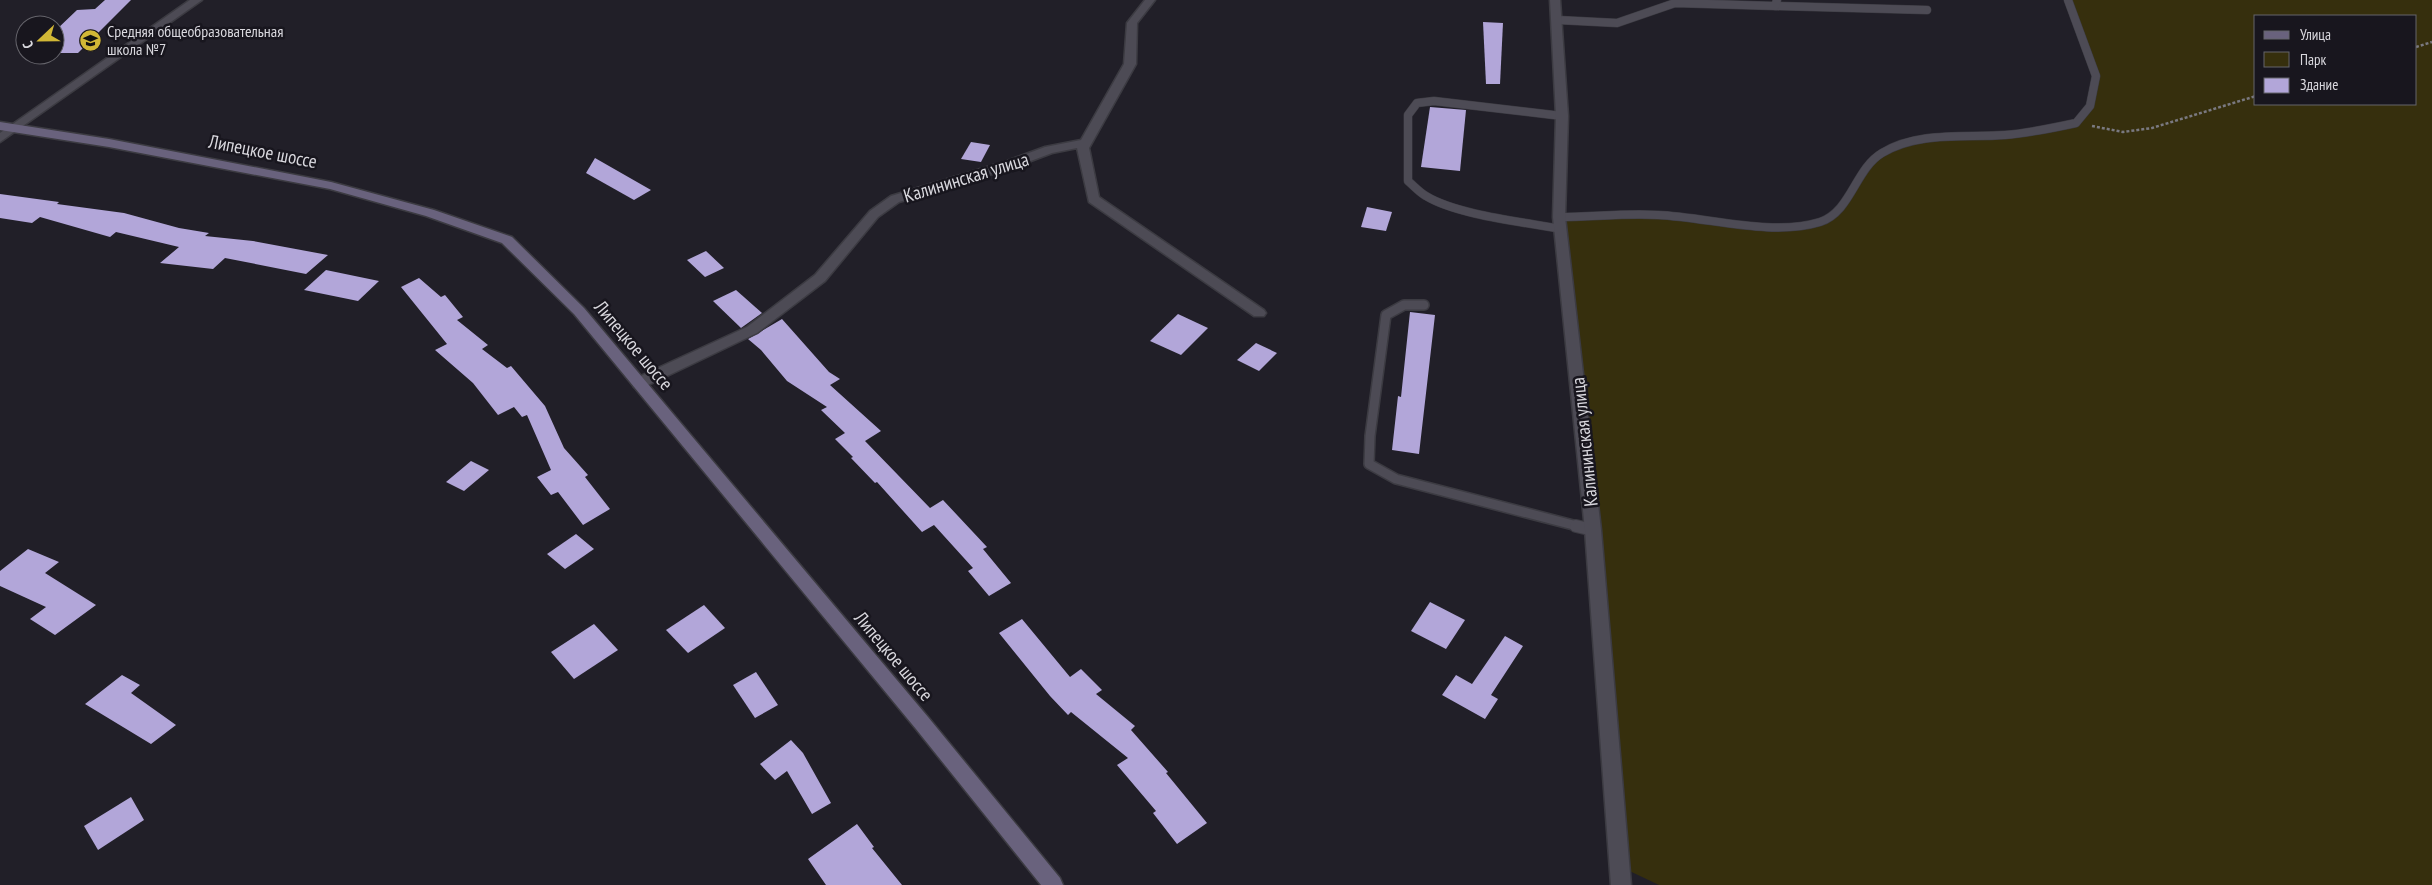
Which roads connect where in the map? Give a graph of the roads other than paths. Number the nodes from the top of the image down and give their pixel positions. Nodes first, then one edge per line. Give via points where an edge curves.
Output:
1 (196, 0) edge
2 (1150, 0) edge
3 (1555, 0) edge
4 (2068, 0) edge
5 (1776, 3) edge
6 (1927, 10) dead end
7 (1558, 20) junction
8 (1562, 116) junction
9 (0, 126) edge
10 (17, 128) junction
11 (0, 138) edge
12 (1086, 143) junction
13 (1560, 223) junction
14 (1424, 305) dead end
15 (1259, 312) dead end
16 (639, 383) junction
17 (1593, 530) junction
18 (1053, 885) edge
19 (1621, 885) edge

1 - 10 street
2 - 12 street via 1132,23 1130,64
3 - 7 street, Калининская улица
4 - 13 lane via 2096,76 2090,106 2076,123 2006,135 1912,141 1882,153 1867,164 1839,212 1822,222 1796,226 1734,224 1658,215
5 - 6 lane
5 - 7 lane via 1676,3 1617,23
7 - 8 street, Калининская улица
8 - 13 street, Калининская улица
8 - 13 lane via 1434,101 1417,103 1408,115 1408,181 1426,196 1495,217
9 - 10 street, Липецкое шоссе
10 - 11 street
10 - 16 street, Липецкое шоссе via 331,186 430,213 507,240 579,311
12 - 15 street via 1083,148 1093,199
12 - 16 street, Калининская улица via 1049,150 895,199 874,214 820,278 752,330
13 - 17 street, Калининская улица
14 - 17 lane via 1404,305 1386,314 1369,464 1396,479
16 - 18 street, Липецкое шоссе
17 - 19 street, Калининская улица

